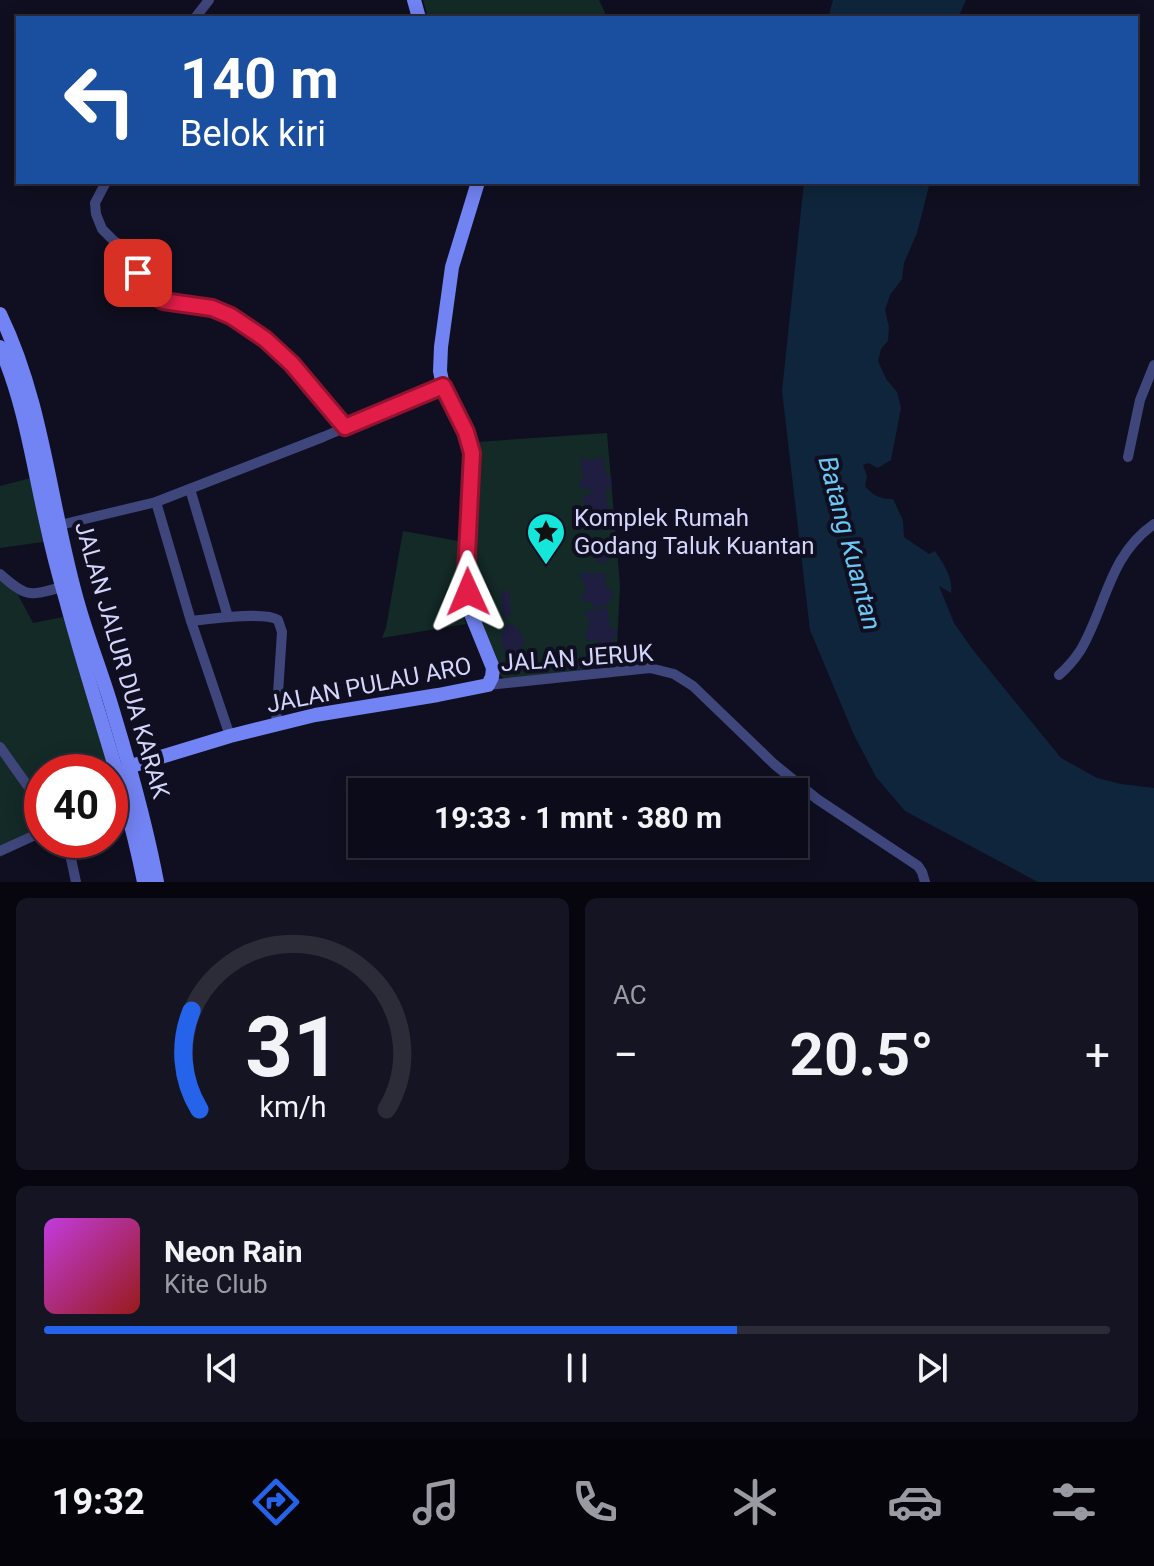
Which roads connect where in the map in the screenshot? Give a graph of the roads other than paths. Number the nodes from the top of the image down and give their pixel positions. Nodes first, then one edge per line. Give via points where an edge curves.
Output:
1 (209, 0) edge
2 (197, 16) edge
3 (105, 184) edge
4 (477, 184) edge
5 (0, 314) edge
6 (0, 347) edge
7 (1154, 365) edge
8 (443, 386) junction
9 (345, 427) junction
10 (1128, 457) dead end
11 (190, 489) junction
12 (156, 502) junction
13 (1154, 524) edge
14 (60, 525) junction
15 (0, 574) edge
16 (62, 587) junction
17 (228, 617) junction
18 (191, 621) junction
19 (1059, 675) dead end
20 (488, 685) junction
21 (276, 724) junction
22 (230, 736) junction
23 (0, 747) edge
24 (112, 754) edge
25 (125, 754) edge
26 (128, 767) joint
27 (24, 781) edge
28 (128, 808) edge
29 (24, 840) edge
30 (0, 851) edge
31 (71, 858) edge
32 (76, 882) edge
33 (144, 882) edge
34 (157, 882) edge
35 (925, 882) edge

1 - 2 street
3 - 9 street via 95,203 102,229 131,253 153,295 212,308 265,339
4 - 8 main road, JALAN PULAU ARO via 452,267 441,347
5 - 14 main road, JALAN JALUR DUA KARAK via 22,364
6 - 16 main road, JALAN JALUR DUA KARAK via 27,428
7 - 10 street
8 - 9 street
8 - 20 main road, JALAN PULAU ARO via 472,453 467,586 469,609 493,668
9 - 11 street
11 - 12 street
11 - 17 street
12 - 14 street
12 - 18 street
13 - 19 street via 1120,560 1081,650
14 - 25 main road, JALAN JALUR DUA KARAK via 78,606
15 - 16 street via 22,592
16 - 24 main road, JALAN JALUR DUA KARAK
17 - 18 street
17 - 21 street via 272,616 281,625
18 - 22 street
20 - 21 main road, JALAN PULAU ARO
20 - 35 street, JALAN JERUK via 650,668 674,674 817,799 918,866
21 - 22 main road, JALAN PULAU ARO
22 - 26 main road, JALAN PULAU ARO
23 - 27 street
26 - 34 main road, JALAN JALUR DUA KARAK
28 - 33 main road, JALAN JALUR DUA KARAK
29 - 30 street
31 - 32 street

